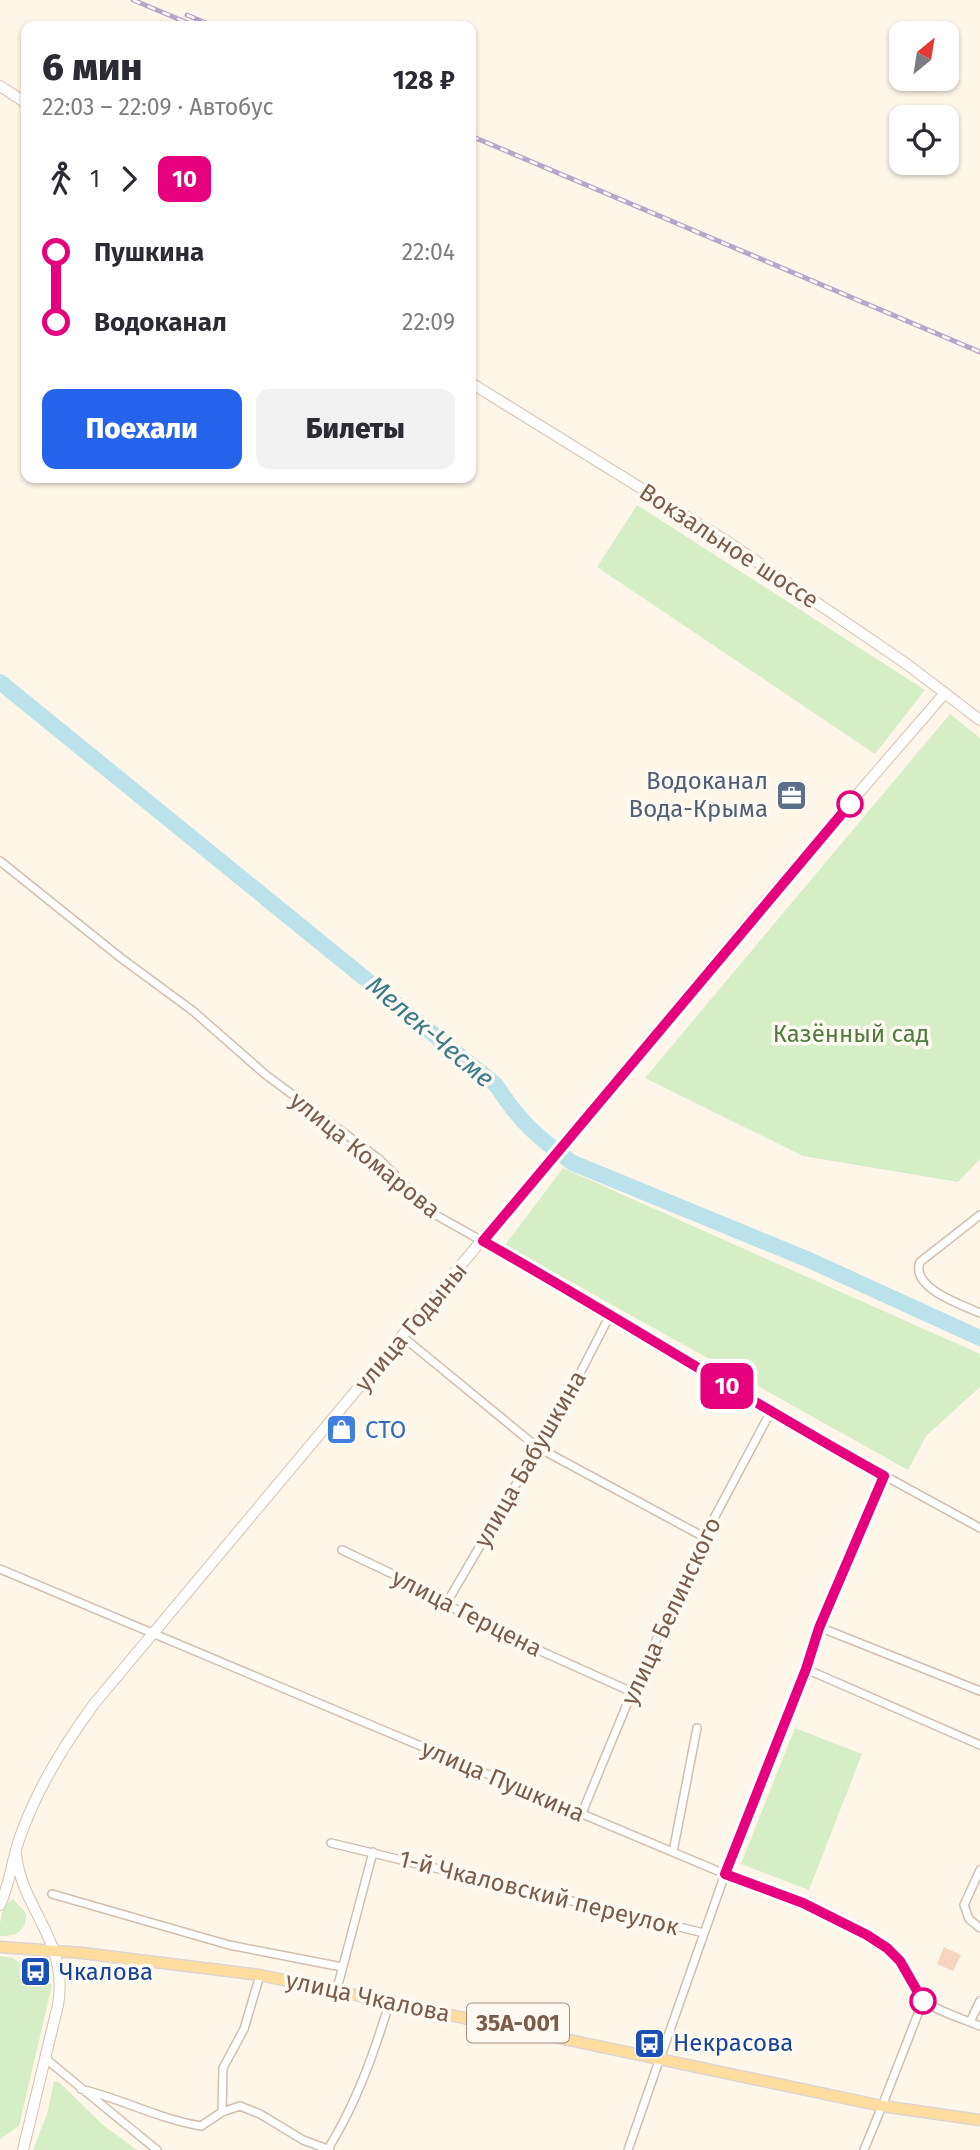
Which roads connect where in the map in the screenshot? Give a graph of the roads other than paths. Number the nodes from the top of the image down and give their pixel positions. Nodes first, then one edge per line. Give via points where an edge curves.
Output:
1 (0, 86) edge
2 (21, 100) edge
3 (476, 386) edge
4 (945, 693) junction
5 (980, 720) edge
6 (0, 861) edge
7 (980, 1216) edge
8 (483, 1241) junction
9 (611, 1313) junction
10 (980, 1313) edge
11 (403, 1337) junction
12 (770, 1413) junction
13 (537, 1447) junction
14 (884, 1476) junction
15 (980, 1528) edge
16 (704, 1537) junction
17 (342, 1550) dead end
18 (0, 1569) edge
19 (446, 1604) junction
20 (819, 1628) junction
21 (150, 1633) junction
22 (806, 1669) junction
23 (980, 1691) edge
24 (632, 1692) junction
25 (697, 1728) dead end
26 (980, 1745) edge
27 (582, 1813) junction
28 (331, 1843) dead end
29 (16, 1852) junction
30 (373, 1852) junction
31 (673, 1852) junction
32 (980, 1870) edge
33 (725, 1874) junction
34 (52, 1894) dead end
35 (0, 1905) edge
36 (980, 1928) edge
37 (704, 1933) junction
38 (0, 1945) edge
39 (54, 1949) junction
40 (342, 1967) junction
41 (261, 1972) junction
42 (338, 1988) junction
43 (390, 1998) junction
44 (923, 2001) junction
45 (980, 2001) edge
46 (970, 2022) junction
47 (980, 2026) edge
48 (661, 2056) junction
49 (46, 2059) junction
50 (81, 2089) junction
51 (883, 2103) junction
52 (222, 2112) junction
53 (980, 2117) edge
54 (329, 2149) edge
55 (23, 2150) edge
56 (157, 2150) edge
57 (628, 2150) edge
58 (864, 2150) edge

1 - 2 main road
3 - 4 main road, Вокзальное шоссе via 728,541
4 - 5 main road, Вокзальное шоссе
4 - 8 main road, улица Годыны
6 - 8 street, улица Комарова via 193,1011 266,1075 379,1159 434,1214
7 - 10 street via 918,1267 919,1276 939,1295
8 - 9 street, улица Комарова
8 - 11 main road, улица Годыны
9 - 12 street, улица Комарова
9 - 13 street, улица Бабушкина
11 - 13 street
11 - 21 main road, улица Годыны
12 - 14 street, улица Комарова
12 - 16 street, улица Белинского
13 - 16 street
13 - 19 street, улица Бабушкина
14 - 15 street, улица Комарова
14 - 20 street
16 - 24 street, улица Белинского
17 - 19 street, улица Герцена
18 - 21 street, улица Пушкина
19 - 24 street, улица Герцена
20 - 22 street
20 - 23 street
21 - 27 street, улица Пушкина
21 - 29 main road, улица Годыны via 64,1746 30,1812
22 - 26 street
22 - 33 street
24 - 27 street, улица Белинского
25 - 31 street
27 - 31 street, улица Пушкина
28 - 30 street, 1-й Чкаловский переулок
29 - 35 main road, улица Годыны
29 - 39 main road via 23,1883
30 - 37 street, 1-й Чкаловский переулок
30 - 40 street, 1-й Чкаловский переулок
31 - 33 street, улица Пушкина
32 - 36 street via 964,1905 969,1919
33 - 37 street
33 - 44 street, улица Пушкина via 803,1903 867,1935 900,1961
34 - 40 street via 229,1945
37 - 48 street
38 - 39 main road, улица Чкалова / 35А-001
39 - 41 main road, улица Чкалова / 35А-001
39 - 49 main road via 60,1993
40 - 42 street, 1-й Чкаловский переулок
41 - 42 main road, улица Чкалова / 35А-001
41 - 52 street via 244,2029 223,2068
42 - 43 main road, улица Чкалова / 35А-001
43 - 48 main road, улица Чкалова / 35А-001
43 - 54 street via 368,2071
44 - 46 street
44 - 51 street
45 - 46 street
46 - 47 street
48 - 51 main road, улица Чкалова / 35А-001
48 - 57 street
49 - 50 street
49 - 55 main road
50 - 52 street via 201,2126
50 - 56 street
51 - 53 main road, улица Чкалова / 35А-001
51 - 58 street
52 - 54 street via 240,2106

